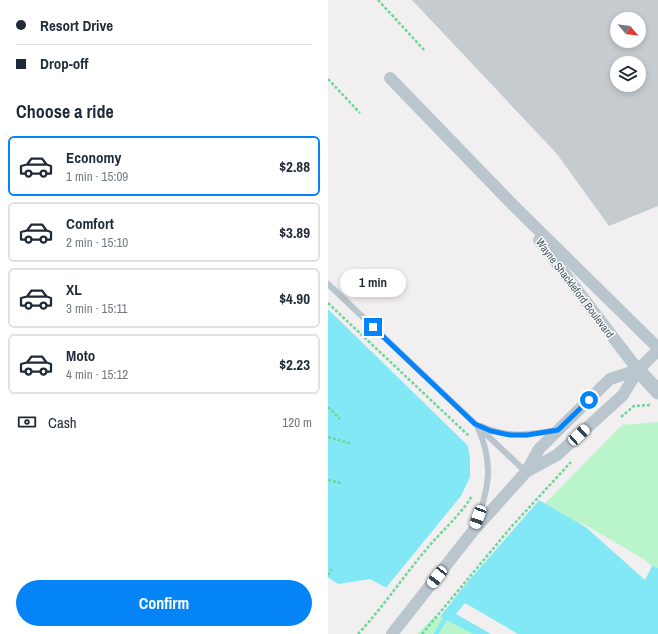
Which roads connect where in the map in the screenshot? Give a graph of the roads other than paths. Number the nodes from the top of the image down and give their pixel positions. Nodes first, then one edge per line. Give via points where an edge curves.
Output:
1 (390, 78) dead end
2 (513, 206) junction
3 (328, 284) edge
4 (658, 349) edge
5 (638, 370) junction
6 (655, 399) edge
7 (475, 424) junction
8 (558, 430) junction
9 (526, 472) junction
10 (473, 531) junction
11 (392, 634) edge

1 - 2 street, Wayne Shackleford Boulevard
2 - 4 street, Wayne Shackleford Boulevard
2 - 5 street, Wayne Shackleford Boulevard
3 - 7 lane
4 - 5 street
5 - 6 street
5 - 8 street via 610,379
5 - 9 street via 623,395 557,455
7 - 8 lane via 510,435
7 - 9 lane
7 - 10 lane via 484,441 488,470 487,489
8 - 9 street via 539,448
9 - 10 street
10 - 11 street

